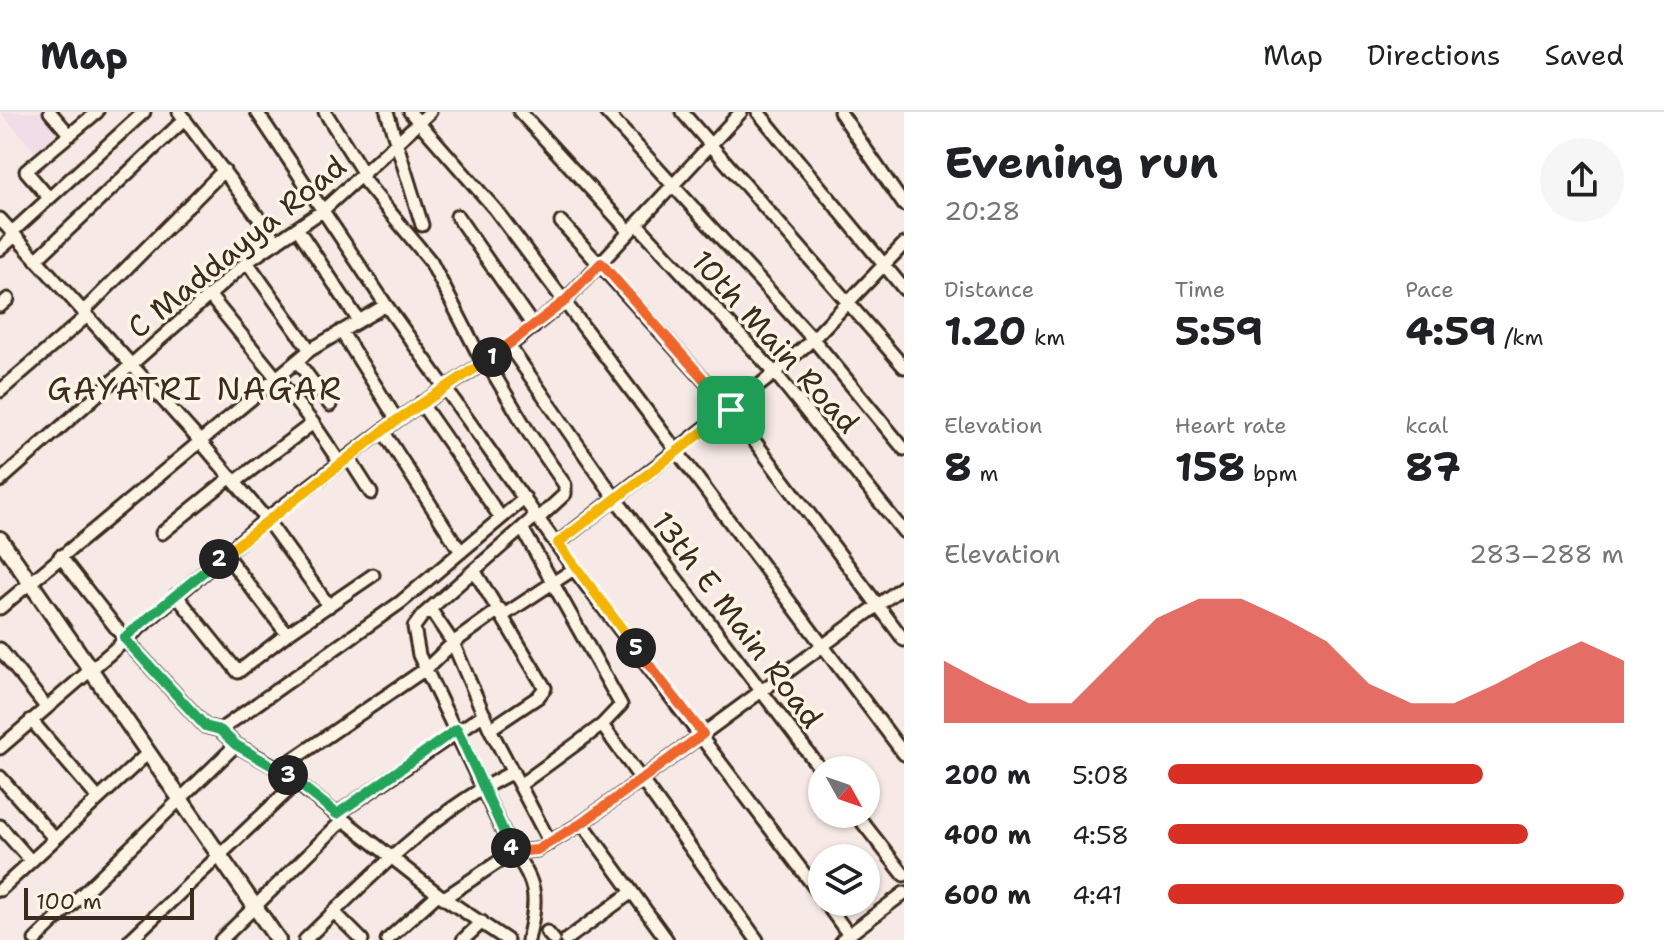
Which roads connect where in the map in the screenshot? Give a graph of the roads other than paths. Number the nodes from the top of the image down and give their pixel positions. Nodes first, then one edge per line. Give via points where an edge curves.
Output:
1 (50, 112) edge
2 (97, 112) edge
3 (144, 112) edge
4 (257, 112) edge
5 (325, 112) edge
6 (387, 112) edge
7 (410, 112) edge
8 (430, 112) edge
9 (520, 112) edge
10 (606, 112) edge
11 (682, 112) edge
12 (741, 112) edge
13 (758, 112) edge
14 (840, 112) edge
15 (182, 116) edge
16 (419, 124) junction
17 (70, 135) junction
18 (396, 143) junction
19 (708, 143) junction
20 (224, 170) junction
21 (363, 175) junction
22 (672, 186) junction
23 (49, 198) junction
24 (904, 205) edge
25 (322, 211) junction
26 (457, 216) dead end
27 (0, 219) edge
28 (561, 222) dead end
29 (422, 225) dead end
30 (633, 227) junction
31 (297, 228) junction
32 (13, 235) junction
33 (277, 242) junction
34 (904, 244) edge
35 (0, 249) edge
36 (36, 260) junction
37 (247, 262) junction
38 (601, 263) junction
39 (884, 264) junction
40 (904, 289) edge
41 (209, 295) junction
42 (565, 301) junction
43 (847, 301) junction
44 (386, 305) junction
45 (85, 314) junction
46 (359, 321) junction
47 (534, 327) junction
48 (341, 331) junction
49 (813, 339) junction
50 (509, 346) junction
51 (310, 350) junction
52 (297, 361) junction
53 (485, 362) junction
54 (132, 364) junction
55 (904, 367) edge
56 (775, 373) junction
57 (274, 379) junction
58 (445, 387) junction
59 (0, 391) edge
60 (421, 403) junction
61 (330, 405) dead end
62 (731, 410) junction
63 (397, 420) junction
64 (313, 423) junction
65 (383, 431) junction
66 (200, 441) junction
67 (904, 449) edge
68 (676, 450) junction
69 (344, 460) junction
70 (233, 480) junction
71 (0, 481) edge
72 (371, 493) dead end
73 (525, 498) junction
74 (615, 498) junction
75 (538, 517) junction
76 (501, 518) junction
77 (266, 519) junction
78 (522, 528) junction
79 (904, 532) edge
80 (162, 533) dead end
81 (0, 539) edge
82 (558, 543) junction
83 (461, 552) junction
84 (225, 554) junction
85 (60, 556) junction
86 (574, 569) junction
87 (474, 570) junction
88 (373, 575) dead end
89 (27, 583) junction
90 (553, 583) junction
91 (904, 586) edge
92 (176, 595) junction
93 (880, 605) junction
94 (329, 606) junction
95 (0, 608) edge
96 (430, 609) junction
97 (502, 612) junction
98 (287, 634) junction
99 (124, 638) junction
100 (904, 640) edge
101 (453, 643) junction
102 (824, 644) junction
103 (0, 649) edge
104 (427, 668) junction
105 (89, 669) junction
106 (758, 690) junction
107 (46, 707) junction
108 (484, 714) junction
109 (31, 720) junction
110 (602, 725) junction
111 (457, 729) junction
112 (490, 729) junction
113 (220, 730) junction
114 (703, 734) junction
115 (236, 745) junction
116 (0, 748) edge
117 (148, 753) junction
118 (904, 754) edge
119 (810, 756) edge
120 (279, 769) junction
121 (513, 772) junction
122 (0, 777) edge
123 (643, 780) junction
124 (297, 782) junction
125 (520, 785) junction
126 (484, 786) junction
127 (97, 797) junction
128 (181, 800) junction
129 (340, 817) junction
130 (582, 823) junction
131 (0, 826) edge
132 (867, 828) edge
133 (54, 838) junction
134 (550, 843) junction
135 (513, 852) junction
136 (217, 856) junction
137 (391, 857) junction
138 (30, 860) junction
139 (904, 875) edge
140 (808, 878) edge
141 (0, 890) edge
142 (632, 892) junction
143 (904, 893) edge
144 (441, 896) junction
145 (253, 906) junction
146 (334, 912) junction
147 (833, 916) edge
148 (482, 922) junction
149 (846, 938) edge
150 (35, 940) edge
151 (130, 940) edge
152 (221, 940) edge
153 (278, 940) edge
154 (305, 940) edge
155 (362, 940) edge
156 (387, 940) edge
157 (463, 940) edge
158 (507, 940) edge
159 (528, 940) edge
160 (566, 940) edge
161 (667, 940) edge
162 (757, 940) edge

1 - 17 street
2 - 17 street
3 - 23 street
4 - 25 street
5 - 21 street
6 - 18 street
7 - 16 street
8 - 16 street, C Maddayya Road
9 - 30 street, 10th Main Road
10 - 22 street
11 - 19 street
12 - 19 street
13 - 39 street
14 - 24 street
15 - 20 street
15 - 36 street
16 - 18 street, C Maddayya Road
16 - 42 street via 495,209
17 - 23 street via 26,171
18 - 21 street, C Maddayya Road
18 - 29 street
19 - 22 street
19 - 43 street
20 - 33 street
20 - 45 street
21 - 25 street, C Maddayya Road
21 - 53 street via 427,257
22 - 30 street
22 - 49 street
23 - 32 street
25 - 31 street, C Maddayya Road
25 - 44 street
26 - 47 street
27 - 32 street
28 - 38 street
30 - 38 street
30 - 56 street, 10th Main Road
31 - 33 street, C Maddayya Road
31 - 46 street
32 - 35 street
32 - 36 street
33 - 37 street, C Maddayya Road
34 - 39 street
36 - 45 street
37 - 41 street, C Maddayya Road
37 - 51 street
38 - 42 street
38 - 62 street
39 - 40 street
39 - 43 street
41 - 54 street, C Maddayya Road
41 - 57 street
42 - 47 street
42 - 68 street
43 - 49 street
43 - 55 street
44 - 46 street
44 - 58 street
45 - 54 street
45 - 59 street
46 - 48 street
47 - 50 street
48 - 51 street
48 - 63 street
49 - 56 street
49 - 67 street
50 - 53 street
50 - 74 street, 13th E Main Road
51 - 52 street
52 - 57 street
52 - 61 street
53 - 58 street
53 - 75 street via 565,485 565,494
54 - 66 street
54 - 71 street, C Maddayya Road
56 - 62 street
56 - 79 street, 10th Main Road
57 - 64 street
57 - 66 street
58 - 60 street
58 - 73 street
60 - 63 street
60 - 76 street
62 - 68 street
62 - 93 street
63 - 65 street
64 - 69 street
64 - 70 street
65 - 69 street
65 - 83 street
66 - 70 street
66 - 85 street
68 - 74 street
68 - 102 street
69 - 72 street
69 - 77 street
70 - 77 street
70 - 80 street
73 - 75 street
73 - 76 street
74 - 82 street
74 - 106 street, 13th E Main Road
75 - 78 street
75 - 82 street
76 - 83 street
77 - 84 street
77 - 94 street
78 - 87 street
78 - 90 street
81 - 89 street
82 - 86 street
83 - 113 street via 401,602
84 - 92 street
84 - 98 street
85 - 89 street
85 - 99 street
86 - 90 street
86 - 114 street
87 - 96 street
87 - 97 street
88 - 94 street
89 - 95 street
89 - 105 street
90 - 97 street
90 - 110 street via 621,705
91 - 93 street
92 - 98 street via 238,672
92 - 99 street
93 - 100 street
93 - 102 street
94 - 98 street
96 - 101 street
96 - 104 street via 414,627
97 - 101 street
97 - 112 street via 544,681 543,693
99 - 105 street
99 - 113 street via 205,726
101 - 104 street
101 - 108 street
102 - 106 street
102 - 118 street
103 - 107 street
104 - 111 street
104 - 120 street
105 - 107 street
105 - 117 street
106 - 114 street
106 - 119 street, 13th E Main Road
107 - 109 street
108 - 111 street
108 - 112 street
109 - 116 street
109 - 127 street
110 - 123 street
110 - 125 street
111 - 126 street
111 - 129 street
112 - 121 street
113 - 115 street
114 - 123 street
114 - 140 street
115 - 120 street
115 - 128 street
117 - 127 street
117 - 128 street
120 - 124 street
121 - 125 street
121 - 126 street
122 - 133 street
123 - 130 street
123 - 162 street
124 - 129 street
124 - 136 street
125 - 134 street
126 - 135 street
126 - 137 street
127 - 133 street
128 - 136 street
128 - 150 street
129 - 137 street
129 - 145 street
130 - 134 street
130 - 142 street
131 - 138 street
132 - 139 street
133 - 138 street
134 - 135 street
135 - 144 street
135 - 159 street via 531,875 535,908
136 - 145 street
136 - 151 street
137 - 144 street
137 - 146 street
138 - 141 street
142 - 160 street
142 - 161 street
143 - 149 street
144 - 148 street
144 - 156 street
145 - 152 street
145 - 153 street
146 - 154 street
146 - 155 street
147 - 149 street
148 - 157 street
148 - 158 street

